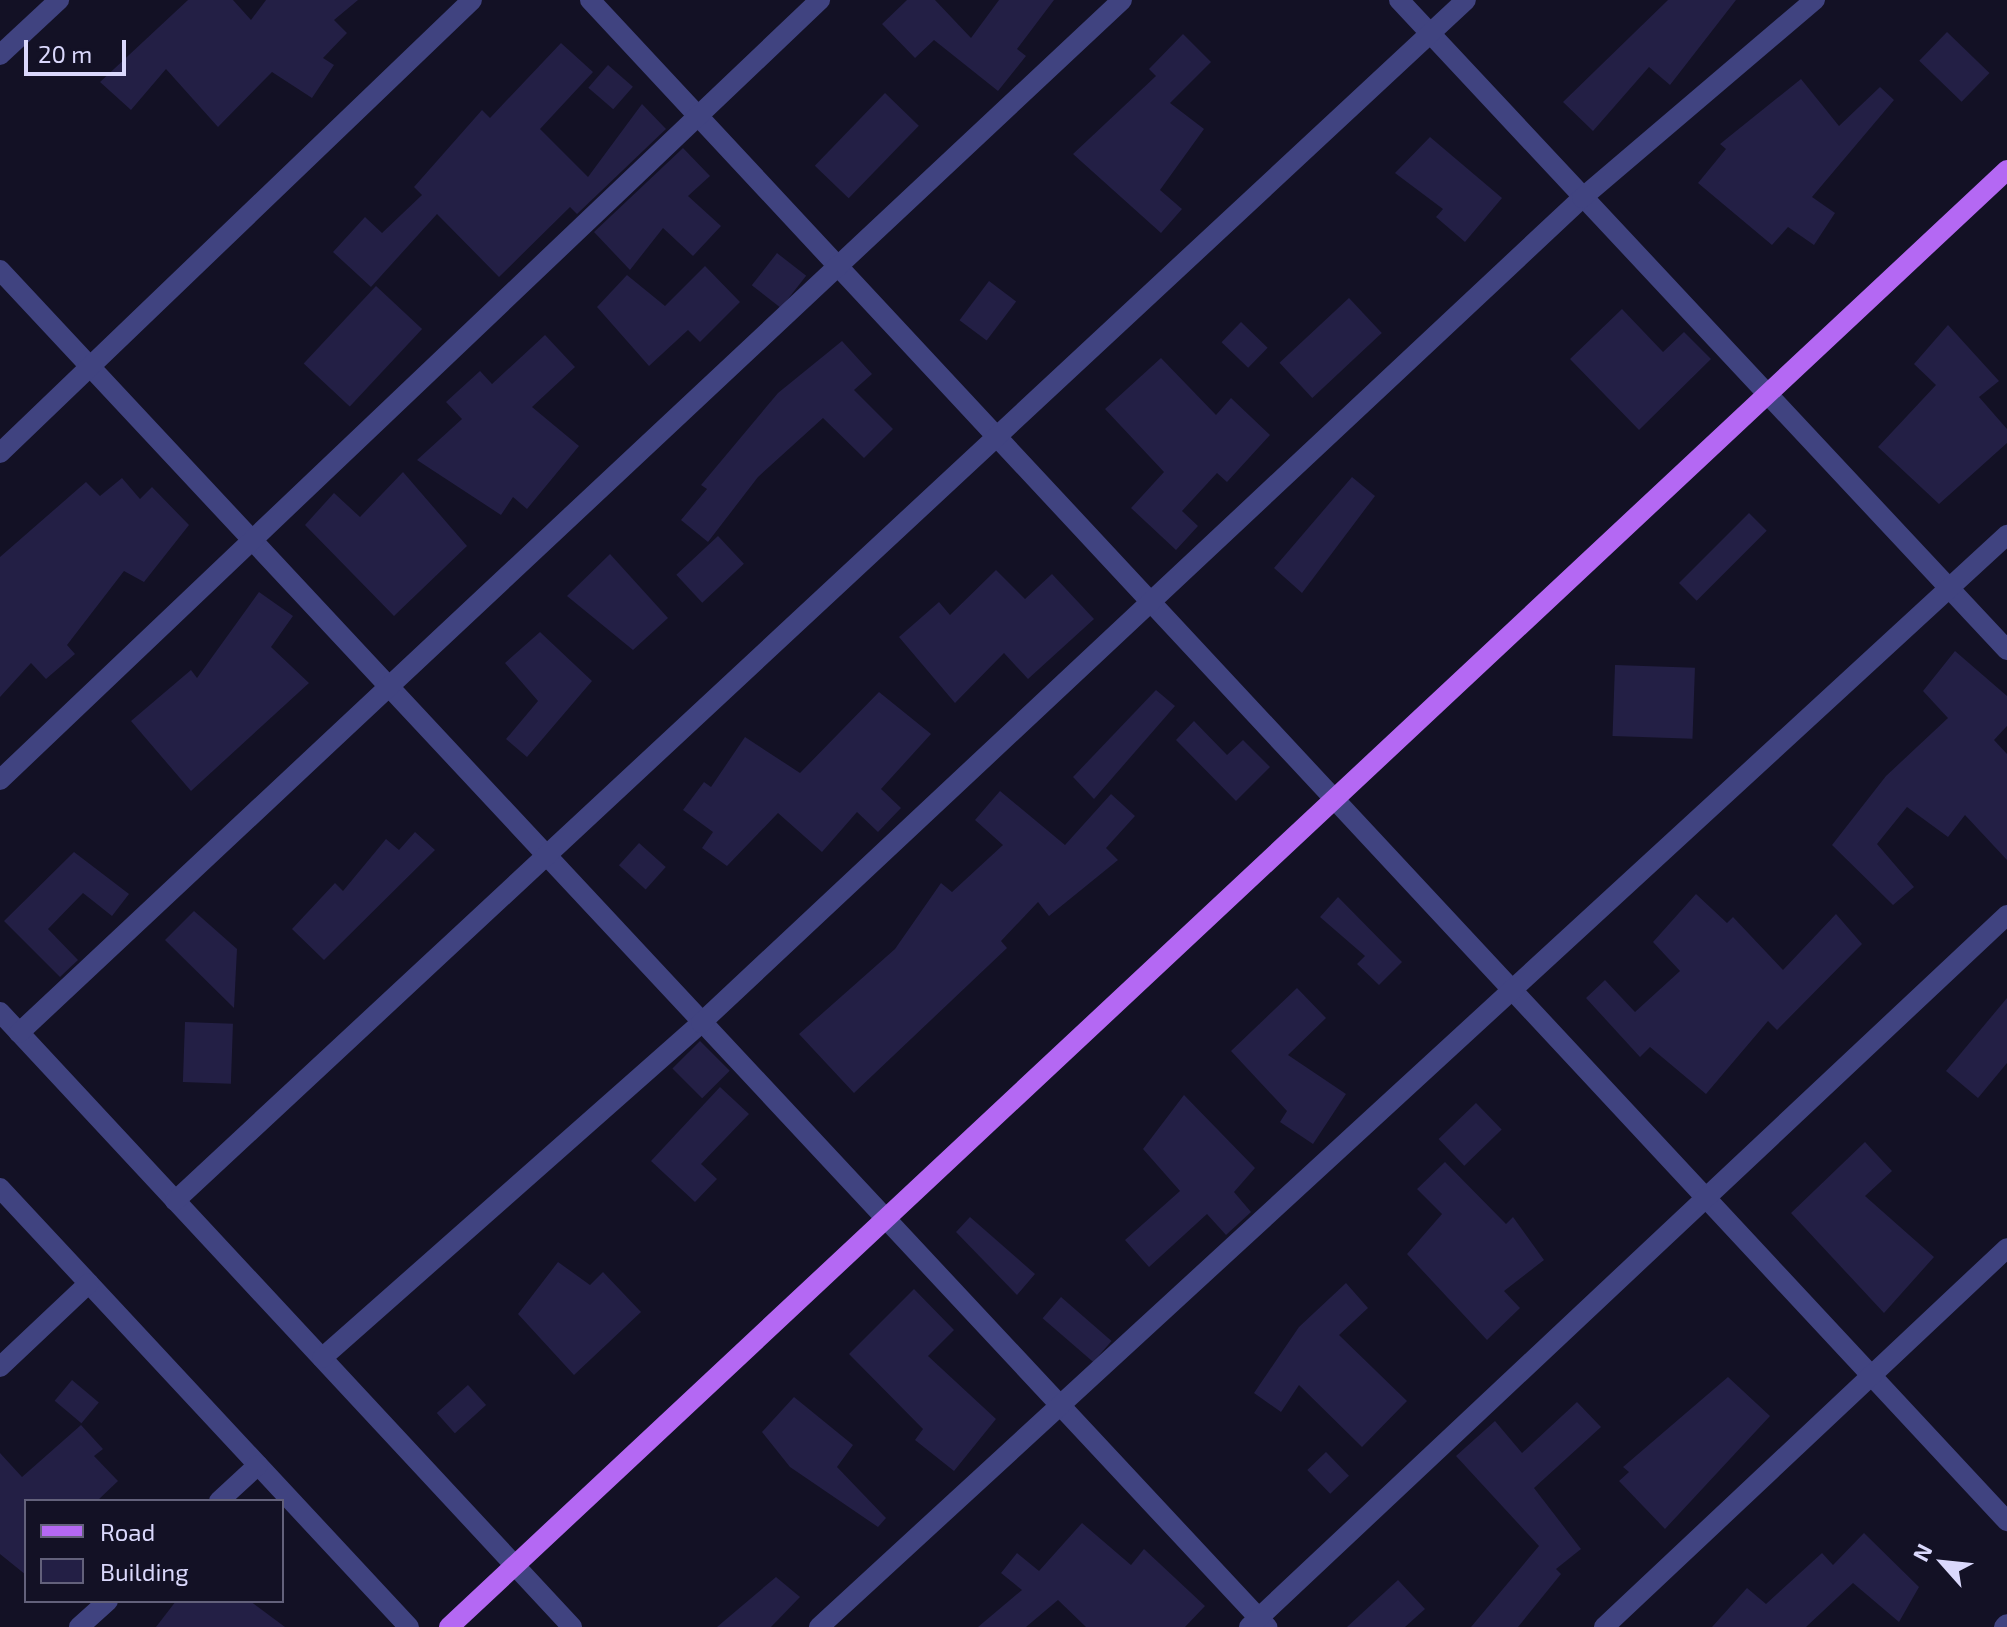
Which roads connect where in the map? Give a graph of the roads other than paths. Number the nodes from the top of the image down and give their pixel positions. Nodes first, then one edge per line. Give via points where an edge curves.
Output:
1 (59, 0) edge
2 (472, 0) edge
3 (590, 0) edge
4 (820, 0) edge
5 (1122, 0) edge
6 (1399, 0) edge
7 (1466, 0) edge
8 (1815, 0) edge
9 (1430, 34) junction
10 (0, 55) edge
11 (698, 116) junction
12 (2007, 170) edge
13 (1582, 198) junction
14 (838, 266) junction
15 (0, 270) edge
16 (90, 366) junction
17 (1766, 396) junction
18 (997, 436) junction
19 (0, 453) edge
20 (2007, 535) edge
21 (252, 541) junction
22 (1948, 589) junction
23 (1151, 602) junction
24 (2007, 650) edge
25 (388, 687) junction
26 (0, 780) edge
27 (1336, 799) junction
28 (546, 856) junction
29 (2007, 915) edge
30 (1513, 989) junction
31 (0, 1012) edge
32 (701, 1023) junction
33 (19, 1033) junction
34 (0, 1188) edge
35 (1706, 1197) junction
36 (175, 1201) junction
37 (885, 1221) junction
38 (2007, 1248) edge
39 (89, 1283) junction
40 (322, 1358) junction
41 (0, 1367) edge
42 (1872, 1375) junction
43 (1059, 1407) junction
44 (258, 1465) junction
45 (221, 1499) edge
46 (2007, 1521) edge
47 (515, 1567) junction
48 (106, 1603) edge
49 (1258, 1624) edge
50 (79, 1627) edge
51 (409, 1627) edge
52 (449, 1627) edge
53 (572, 1627) edge
54 (819, 1627) edge
55 (1604, 1627) edge

1 - 10 street
2 - 16 street
3 - 11 street
4 - 11 street
5 - 14 street
6 - 9 street
7 - 9 street
8 - 13 street
9 - 13 street
9 - 18 street
11 - 14 street
11 - 21 street
12 - 17 main road
13 - 17 street
13 - 23 street
14 - 18 street
14 - 25 street
15 - 16 street
16 - 19 street
16 - 21 street
17 - 22 street
17 - 27 main road
18 - 23 street
18 - 28 street
20 - 22 street
21 - 25 street
21 - 26 street
22 - 24 street
22 - 30 street
23 - 27 street
23 - 32 street
25 - 28 street
25 - 33 street
27 - 30 street
27 - 37 main road
28 - 32 street
28 - 36 street
29 - 35 street
30 - 35 street
30 - 43 street
31 - 33 street
32 - 37 street
32 - 40 street
33 - 36 street
34 - 39 street
35 - 42 street
35 - 49 street
36 - 40 street
37 - 43 street
37 - 47 main road
38 - 42 street
39 - 41 street
39 - 44 street
40 - 47 street
42 - 46 street
42 - 55 street
43 - 49 street
43 - 54 street
44 - 45 street
44 - 51 street
47 - 52 main road
47 - 53 street
48 - 50 street

